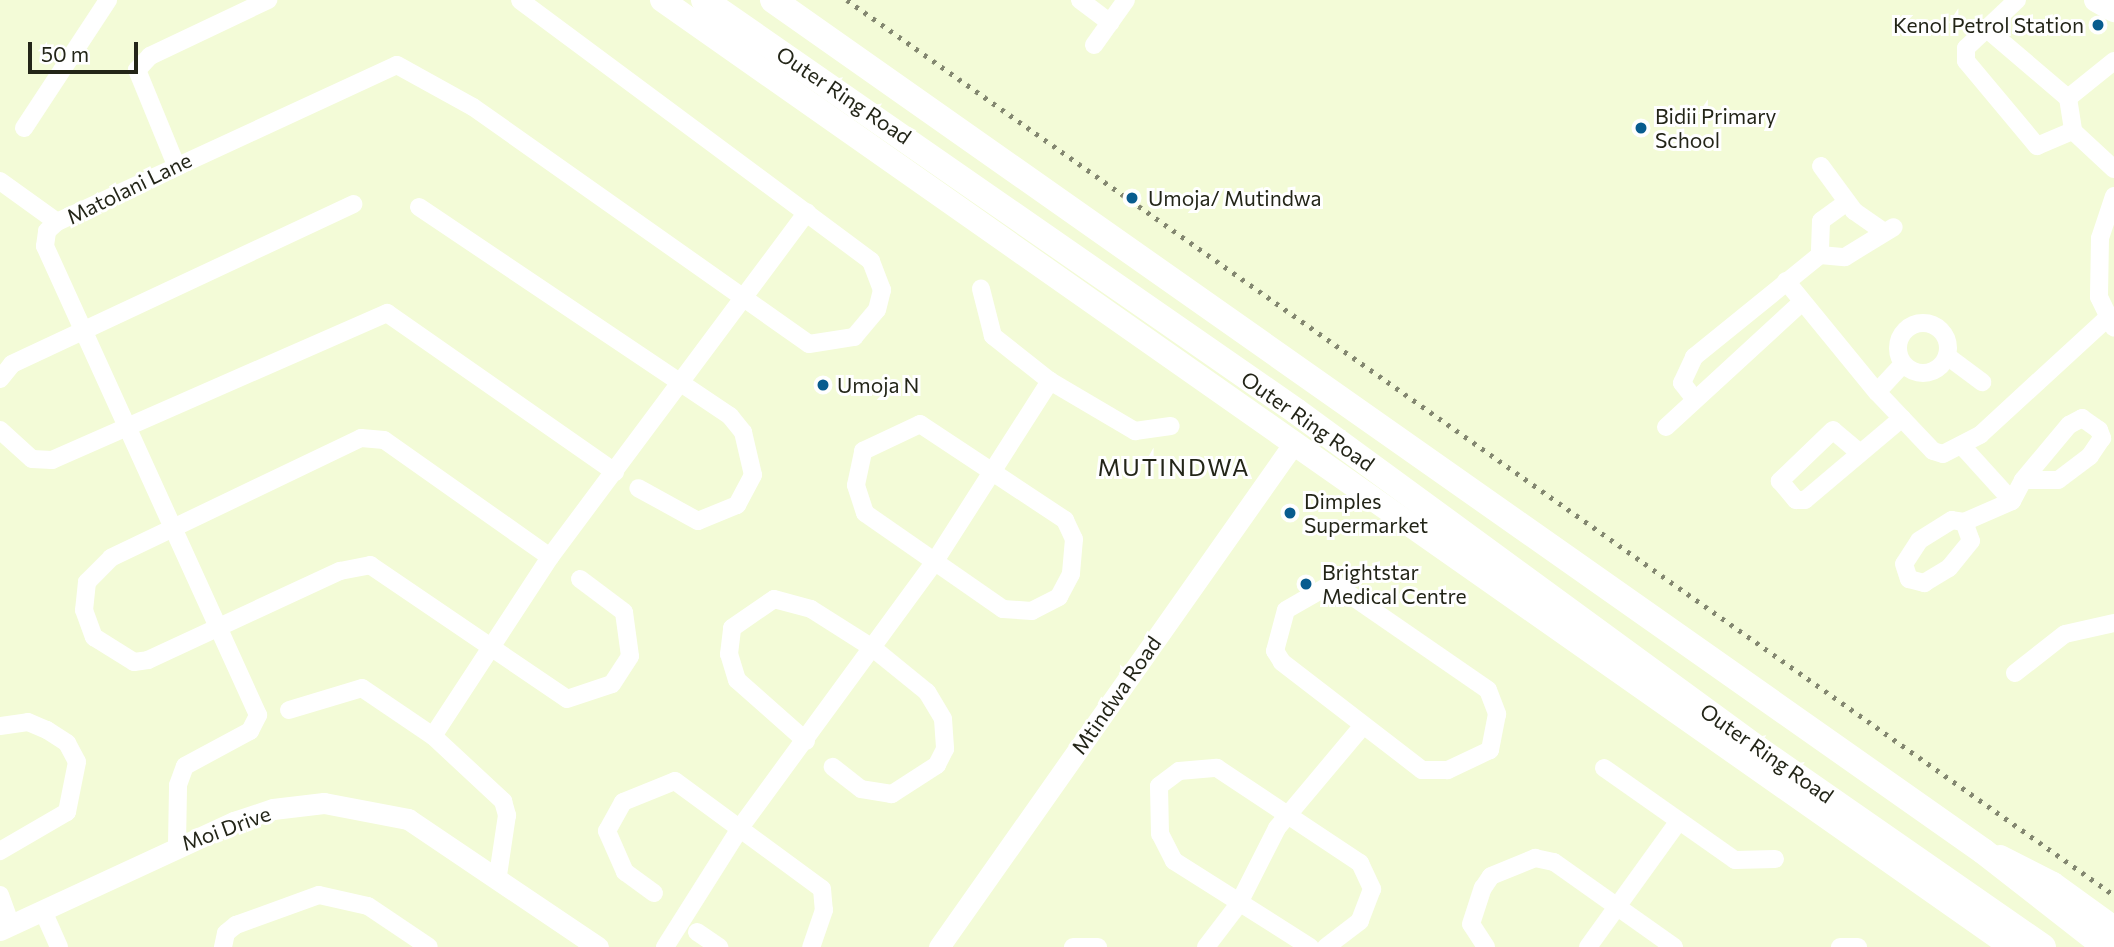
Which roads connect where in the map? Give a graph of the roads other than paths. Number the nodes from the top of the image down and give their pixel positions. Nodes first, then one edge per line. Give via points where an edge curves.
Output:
1 (108, 0) edge
2 (268, 0) edge
3 (520, 0) edge
4 (662, 0) edge
5 (704, 0) edge
6 (773, 0) edge
7 (1080, 0) edge
8 (1126, 0) edge
9 (2017, 0) edge
10 (1110, 23) junction
11 (1988, 30) junction
12 (1094, 45) dead end
13 (2114, 61) edge
14 (2068, 98) junction
15 (24, 128) dead end
16 (2073, 131) junction
17 (176, 165) junction
18 (1821, 166) dead end
19 (2114, 169) edge
20 (0, 181) edge
21 (2114, 196) edge
22 (1847, 202) junction
23 (353, 204) dead end
24 (419, 207) dead end
25 (807, 212) junction
26 (57, 222) junction
27 (1820, 255) junction
28 (1786, 281) junction
29 (981, 289) dead end
30 (744, 294) junction
31 (1802, 302) junction
32 (2110, 324) edge
33 (82, 330) junction
34 (1947, 356) junction
35 (1903, 364) junction
36 (0, 379) edge
37 (1050, 381) junction
38 (1982, 382) dead end
39 (680, 383) junction
40 (1877, 391) junction
41 (1693, 397) junction
42 (1902, 418) junction
43 (1171, 426) dead end
44 (1666, 427) dead end
45 (0, 430) edge
46 (130, 430) junction
47 (1294, 443) junction
48 (1963, 447) junction
49 (1860, 453) junction
50 (995, 470) junction
51 (615, 472) junction
52 (2023, 480) dead end
53 (638, 488) dead end
54 (2012, 501) junction
55 (1964, 522) dead end
56 (173, 526) junction
57 (550, 557) junction
58 (935, 561) junction
59 (580, 579) dead end
60 (2114, 623) edge
61 (222, 625) junction
62 (874, 649) junction
63 (487, 650) junction
64 (2015, 673) dead end
65 (289, 709) dead end
66 (0, 726) edge
67 (1361, 728) junction
68 (433, 736) junction
69 (806, 741) junction
70 (833, 767) dead end
71 (1604, 768) dead end
72 (1293, 814) junction
73 (1678, 822) junction
74 (742, 825) junction
75 (177, 845) junction
76 (1983, 850) junction
77 (0, 851) edge
78 (1775, 859) dead end
79 (1935, 868) junction
80 (498, 874) junction
81 (654, 893) dead end
82 (0, 895) edge
83 (1617, 904) junction
84 (1955, 904) junction
85 (1238, 905) junction
86 (43, 911) junction
87 (6, 927) edge
88 (2114, 928) edge
89 (697, 932) dead end
90 (225, 940) edge
91 (2041, 946) edge
92 (60, 947) edge
93 (429, 947) edge
94 (598, 947) edge
95 (666, 947) edge
96 (719, 947) edge
97 (811, 947) edge
98 (939, 947) edge
99 (1073, 947) edge
100 (1098, 947) edge
101 (1206, 947) edge
102 (1310, 947) edge
103 (1326, 947) edge
104 (1486, 947) edge
105 (1588, 947) edge
106 (1674, 947) edge
107 (1840, 947) edge
108 (1858, 947) edge
109 (2012, 947) edge
110 (2106, 947) edge

1 - 15 street
2 - 17 street via 150,56 137,70
3 - 25 street
4 - 47 main road
5 - 79 main road, Outer Ring Road via 1371,464 1758,749
6 - 76 main road, Outer Ring Road
7 - 10 street
8 - 10 street
9 - 11 street
10 - 12 street
11 - 14 street
11 - 16 street via 1966,48 1966,61 2029,141 2037,146
13 - 14 street
14 - 16 street
16 - 19 street
17 - 26 street, Matolani Lane
17 - 30 street, Matolani Lane via 389,64 409,67
18 - 22 street
20 - 26 street
21 - 32 street via 2100,238 2099,297
22 - 27 street via 1821,221
22 - 27 street via 1888,229 1845,257
23 - 33 street
24 - 39 street
25 - 30 street
25 - 30 street via 871,261 880,276 882,290 868,325 839,344 809,344
26 - 33 street, Matolani Lane via 47,231 45,246
27 - 28 street
28 - 31 street
28 - 41 street via 1688,364 1682,383
29 - 37 street via 993,336
30 - 39 street
31 - 40 street
31 - 41 street
32 - 48 street
33 - 36 street via 12,364
33 - 46 street, Matolani Lane
34 - 35 street via 1928,373
34 - 35 street via 1945,336 1922,323 1900,338
34 - 38 street
35 - 40 street
37 - 43 street via 1135,431
37 - 50 street
39 - 51 street
39 - 53 street via 730,416 743,432 751,452 750,490 737,505 698,521
40 - 42 street
41 - 44 street
42 - 48 street via 1933,451
42 - 49 street
45 - 46 street via 32,460 51,460
46 - 51 street via 387,313
46 - 56 street, Matolani Lane
47 - 84 main road
47 - 98 street, Mtindwa Road
48 - 54 street
49 - 49 street via 1801,502 1780,481 1833,430
50 - 58 street
50 - 58 street via 920,425 863,451 856,485 865,513
50 - 58 street via 1071,529 1067,587 1032,611 1015,613
51 - 57 street
52 - 54 street
54 - 55 street
56 - 57 street via 375,437
56 - 61 street, Matolani Lane
56 - 61 street via 93,570 86,626 134,662
57 - 63 street
58 - 62 street
59 - 63 street via 613,602 630,624 630,656 612,684 567,699
60 - 64 street via 2065,634
61 - 63 street via 340,571 370,565
61 - 75 street, Matolani Lane via 257,725 186,766 178,785
62 - 69 street
62 - 69 street via 795,601 774,599 732,628 729,654 737,680
62 - 70 street via 935,700 945,749 928,775 892,794 861,789
63 - 68 street
65 - 68 street via 362,688
66 - 77 street via 28,722 47,730 67,743 77,762 67,812
67 - 67 street via 1422,769 1448,770 1490,750 1495,700 1349,590 1320,585 1286,610 1275,651 1305,685
67 - 72 street
68 - 80 street via 503,801 507,815
69 - 74 street
71 - 73 street
72 - 85 street via 1262,850
72 - 85 street via 1217,768 1179,771 1159,786 1164,849
72 - 103 street via 1370,873 1372,889 1360,921
73 - 78 street via 1735,860
73 - 83 street
74 - 81 street via 674,781 623,802 607,831 614,858
74 - 95 street
74 - 97 street via 822,889 824,910
75 - 80 street, Moi Drive via 273,809 324,803 408,819
75 - 86 street, Moi Drive
76 - 88 main road, Outer Ring Road via 2053,884
76 - 110 main road, Outer Ring Road
79 - 84 main road
79 - 91 main road, Outer Ring Road
80 - 94 street, Moi Drive
82 - 87 street
83 - 104 street via 1554,862 1535,858 1491,876 1483,888 1471,924
83 - 105 street
83 - 106 street
84 - 109 main road
85 - 101 street
85 - 102 street
86 - 87 street, Moi Drive
86 - 92 street
89 - 96 street
90 - 93 street via 319,895 368,906
99 - 100 street
107 - 108 street

